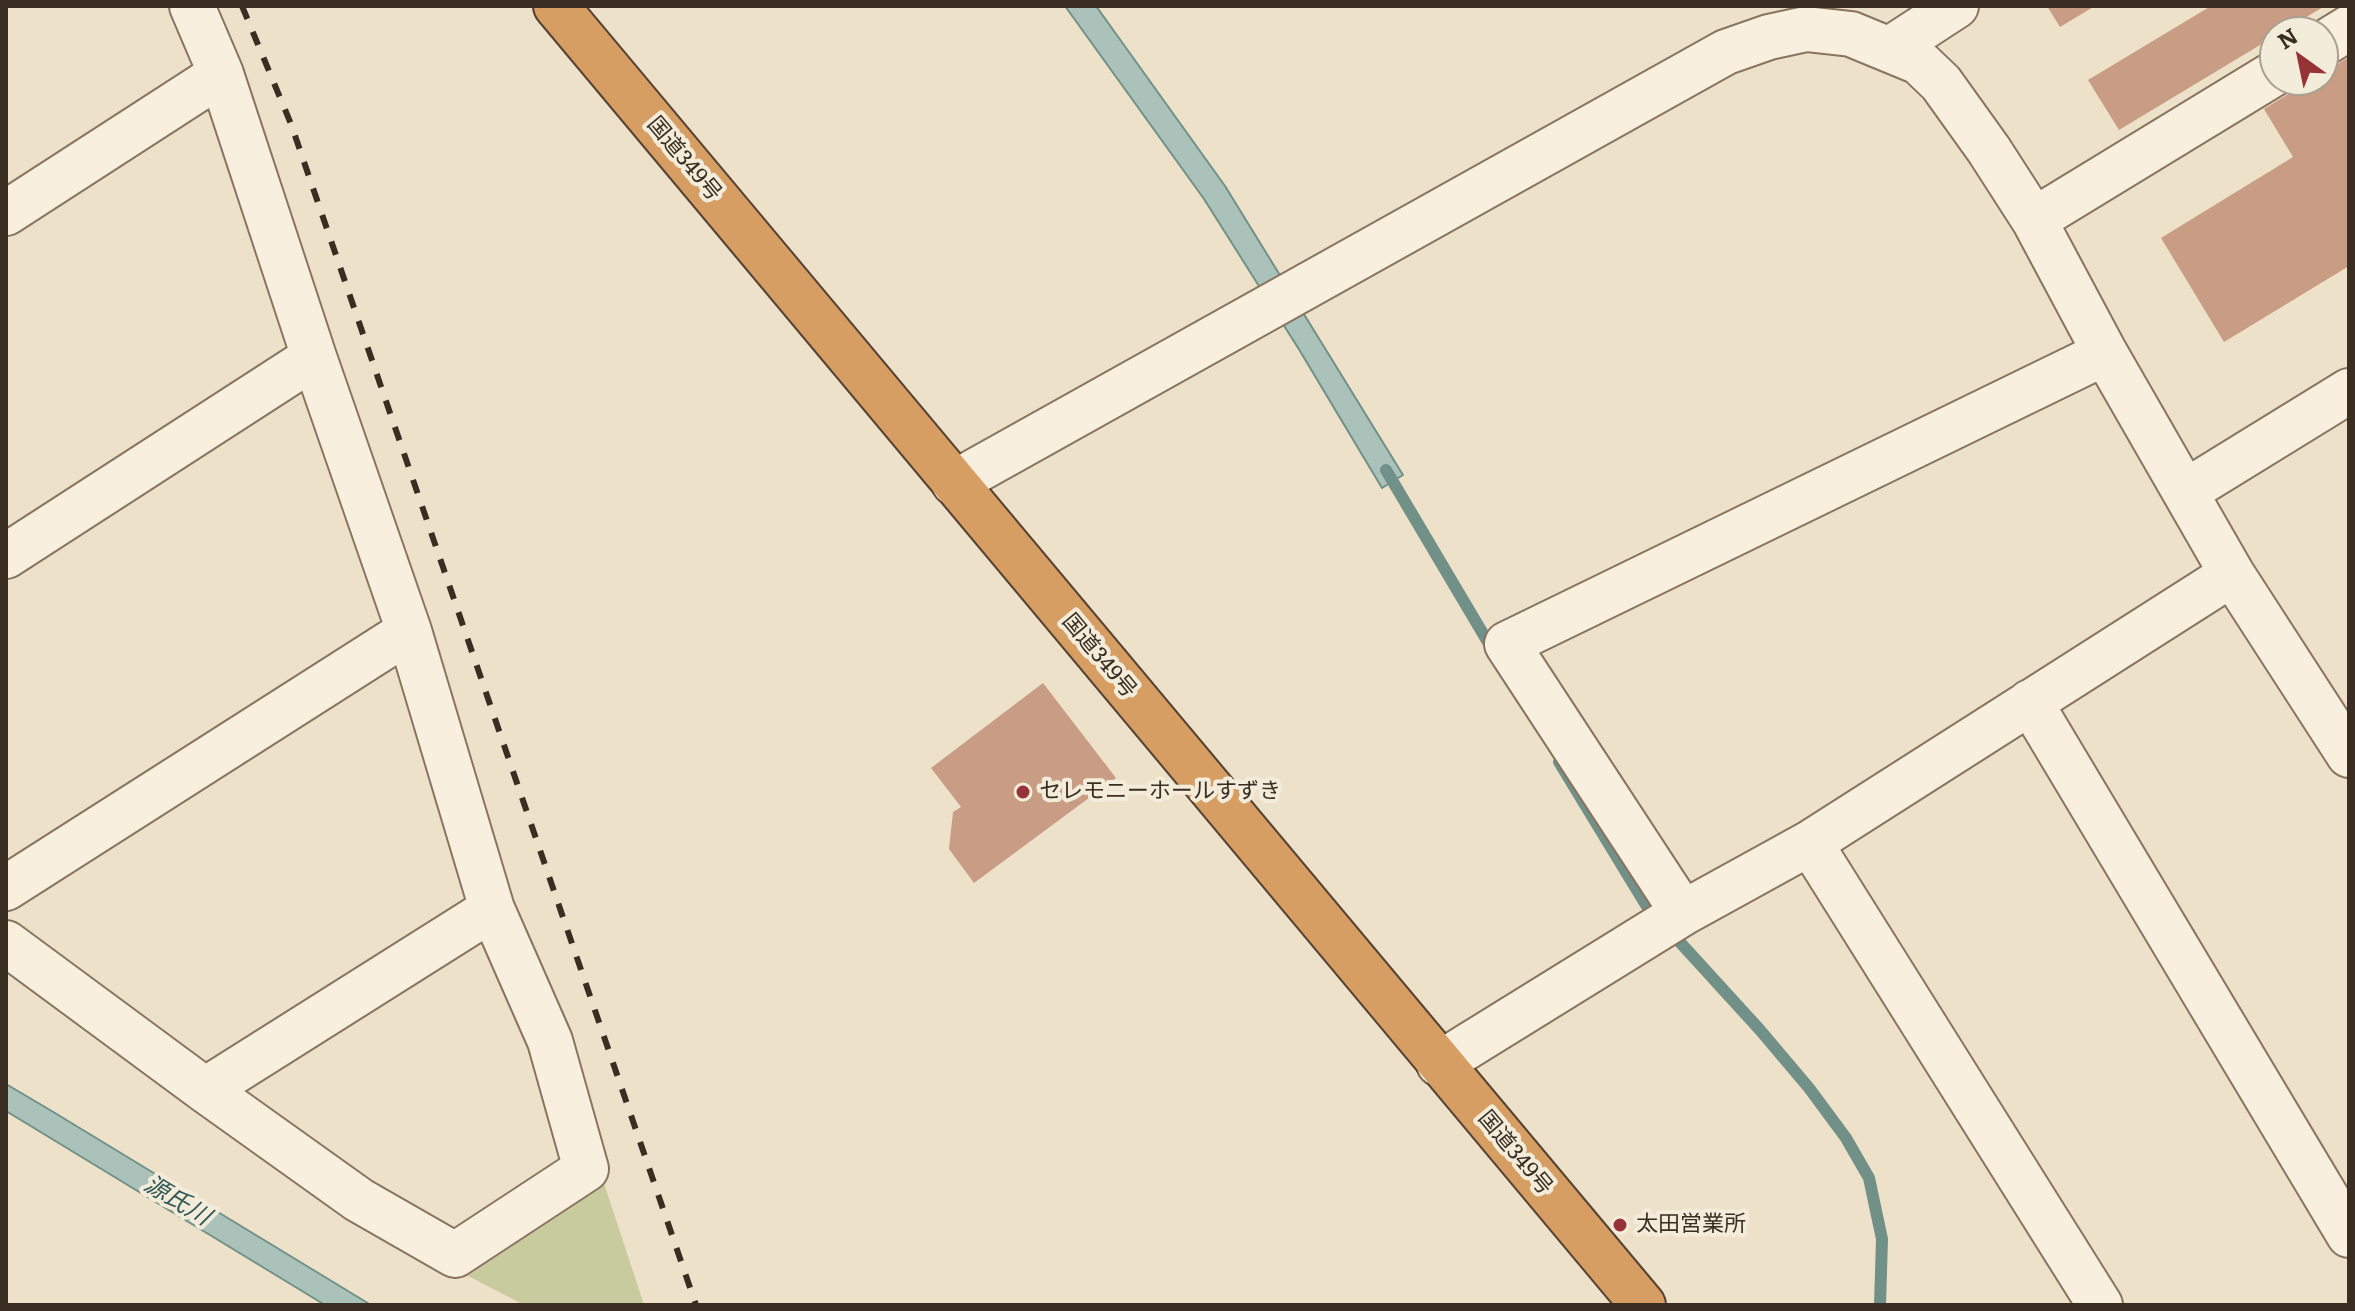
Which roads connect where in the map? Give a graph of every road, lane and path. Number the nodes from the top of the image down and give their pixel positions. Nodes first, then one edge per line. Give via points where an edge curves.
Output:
1 (192, 6) edge
2 (556, 6) edge
3 (1956, 6) edge
4 (1890, 49) junction
5 (221, 74) junction
6 (2259, 83) edge
7 (6, 213) edge
8 (2034, 220) junction
9 (2105, 353) junction
10 (314, 357) junction
11 (2349, 391) edge
12 (954, 483) junction
13 (2185, 492) junction
14 (6, 556) edge
15 (2232, 574) junction
16 (409, 631) junction
17 (2030, 702) junction
18 (2349, 755) edge
19 (1810, 843) junction
20 (6, 888) edge
21 (492, 909) junction
22 (1683, 913) junction
23 (6, 943) edge
24 (1439, 1064) junction
25 (205, 1090) junction
26 (2349, 1235) edge
27 (1643, 1305) edge
28 (2100, 1305) edge

1 - 5 street
2 - 12 highway, 国道349号
3 - 4 street
4 - 8 street via 1919,62 1941,83
4 - 12 street via 1851,34 1806,29 1726,52
5 - 7 street
5 - 10 street
6 - 8 street
8 - 9 street
9 - 13 street
9 - 22 street via 1507,644
10 - 14 street
10 - 16 street
11 - 13 street
12 - 24 highway, 国道349号
13 - 15 street
15 - 17 street
15 - 18 street
16 - 20 street
16 - 21 street
17 - 19 street
17 - 26 street
19 - 22 street
19 - 28 street
21 - 25 street
21 - 25 street via 550,1041 586,1169 455,1255 359,1200
22 - 24 street
23 - 25 street
24 - 27 highway, 国道349号

